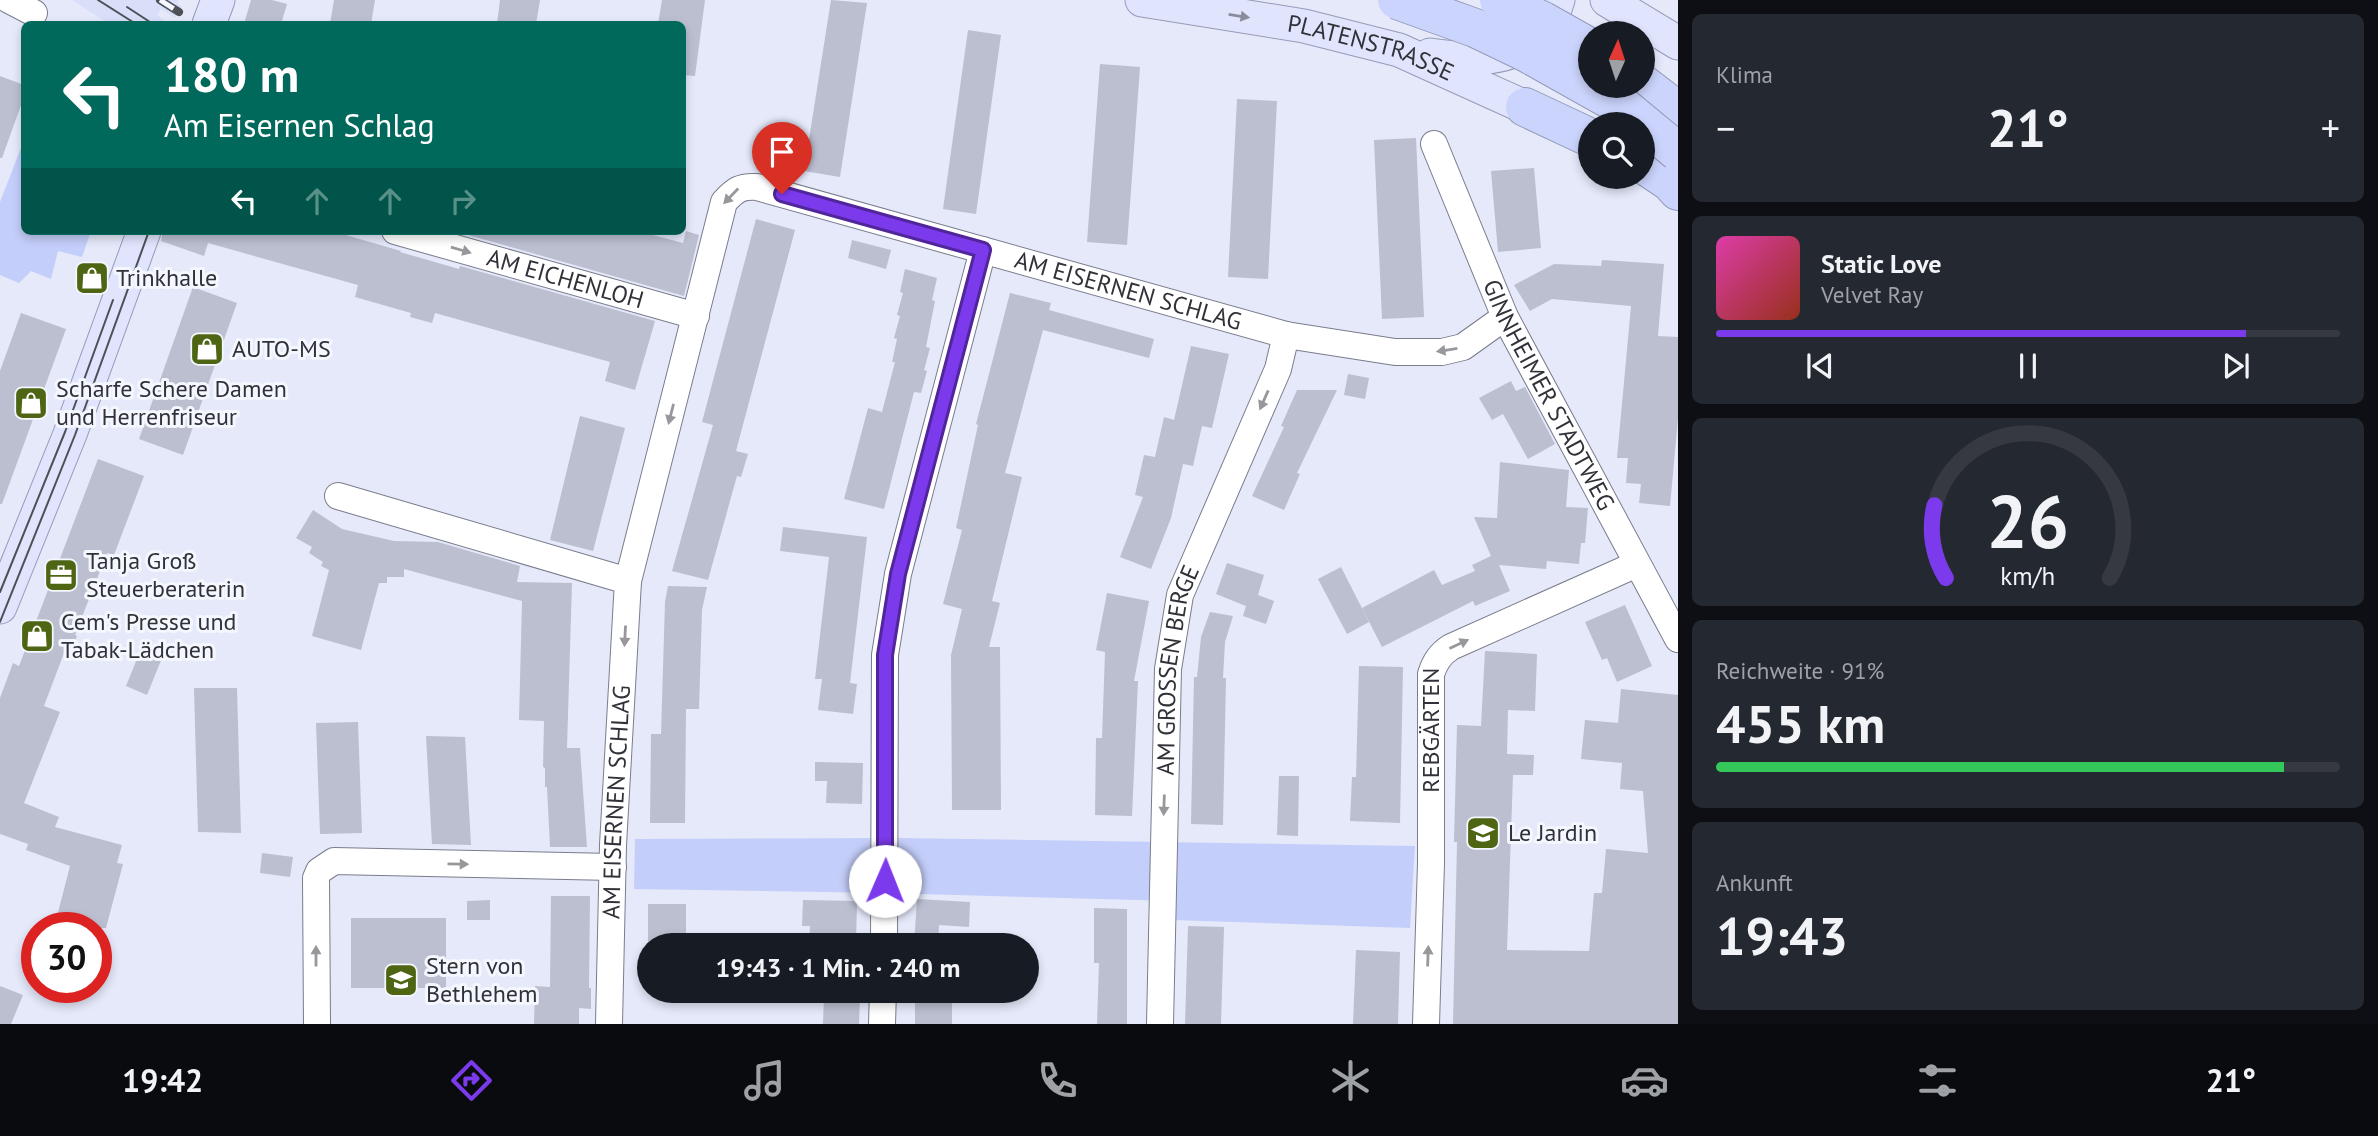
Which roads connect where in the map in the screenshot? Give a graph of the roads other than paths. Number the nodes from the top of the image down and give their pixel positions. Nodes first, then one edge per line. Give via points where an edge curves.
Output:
1 (9, 0) edge
2 (210, 0) edge
3 (218, 0) edge
4 (1142, 0) edge
5 (1397, 0) edge
6 (1447, 0) edge
7 (1499, 0) edge
8 (1558, 0) edge
9 (1607, 0) edge
10 (1634, 0) edge
11 (34, 13) dead end
12 (207, 21) edge
13 (208, 21) edge
14 (1578, 41) edge
15 (1676, 42) edge
16 (1399, 50) junction
17 (1456, 57) junction
18 (1480, 85) junction
19 (1656, 94) edge
20 (1525, 107) junction
21 (1678, 111) edge
22 (1578, 121) edge
23 (1578, 132) edge
24 (1434, 145) dead end
25 (1667, 160) edge
26 (143, 235) edge
27 (409, 235) edge
28 (983, 250) junction
29 (696, 316) junction
30 (1506, 317) junction
31 (1286, 335) junction
32 (338, 496) dead end
33 (1637, 564) junction
34 (628, 581) junction
35 (1, 600) edge
36 (1678, 639) edge
37 (613, 867) junction
38 (884, 933) edge
39 (883, 1003) edge
40 (317, 1024) edge
41 (609, 1024) edge
42 (882, 1024) edge
43 (1160, 1024) edge
44 (1426, 1024) edge

1 - 11 street
2 - 12 main road
3 - 13 main road
4 -> 16 main road, PLATENSTRASSE via 1304,26
5 - 25 highway, bridge via 1475,28 1625,108
6 - 17 main road via 1444,30
7 - 14 highway, bridge
8 - 17 main road via 1551,19 1534,41 1495,58
9 - 15 main road
10 - 15 main road
16 - 17 main road
16 - 18 main road, PLATENSTRASSE
17 - 18 main road
18 - 20 main road, PLATENSTRASSE
19 - 21 highway
20 - 22 street, PLATENSTRASSE
20 - 23 highway
24 - 30 street, GINNHEIMER STADTWEG
26 - 35 main road via 70,434
27 -> 29 street, AM EICHENLOH
28 -> 29 street, AM EISERNEN SCHLAG via 757,187 740,187 724,202
28 - 31 street, AM EISERNEN SCHLAG
28 - 38 street via 898,574 885,655
29 -> 34 street, AM EISERNEN SCHLAG
30 -> 31 street, AM EISERNEN SCHLAG via 1463,347 1442,352 1395,352
30 - 33 street, GINNHEIMER STADTWEG
31 -> 43 street, AM GROSSEN BERGE via 1278,369 1180,594 1168,669
32 - 34 street
33 - 36 street, GINNHEIMER STADTWEG
44 -> 33 street, REBGÄRTEN via 1431,674 1435,663 1451,647
34 -> 37 street, AM EISERNEN SCHLAG
40 -> 37 street via 316,878 334,861
37 - 41 street, AM EISERNEN SCHLAG
39 - 42 street

